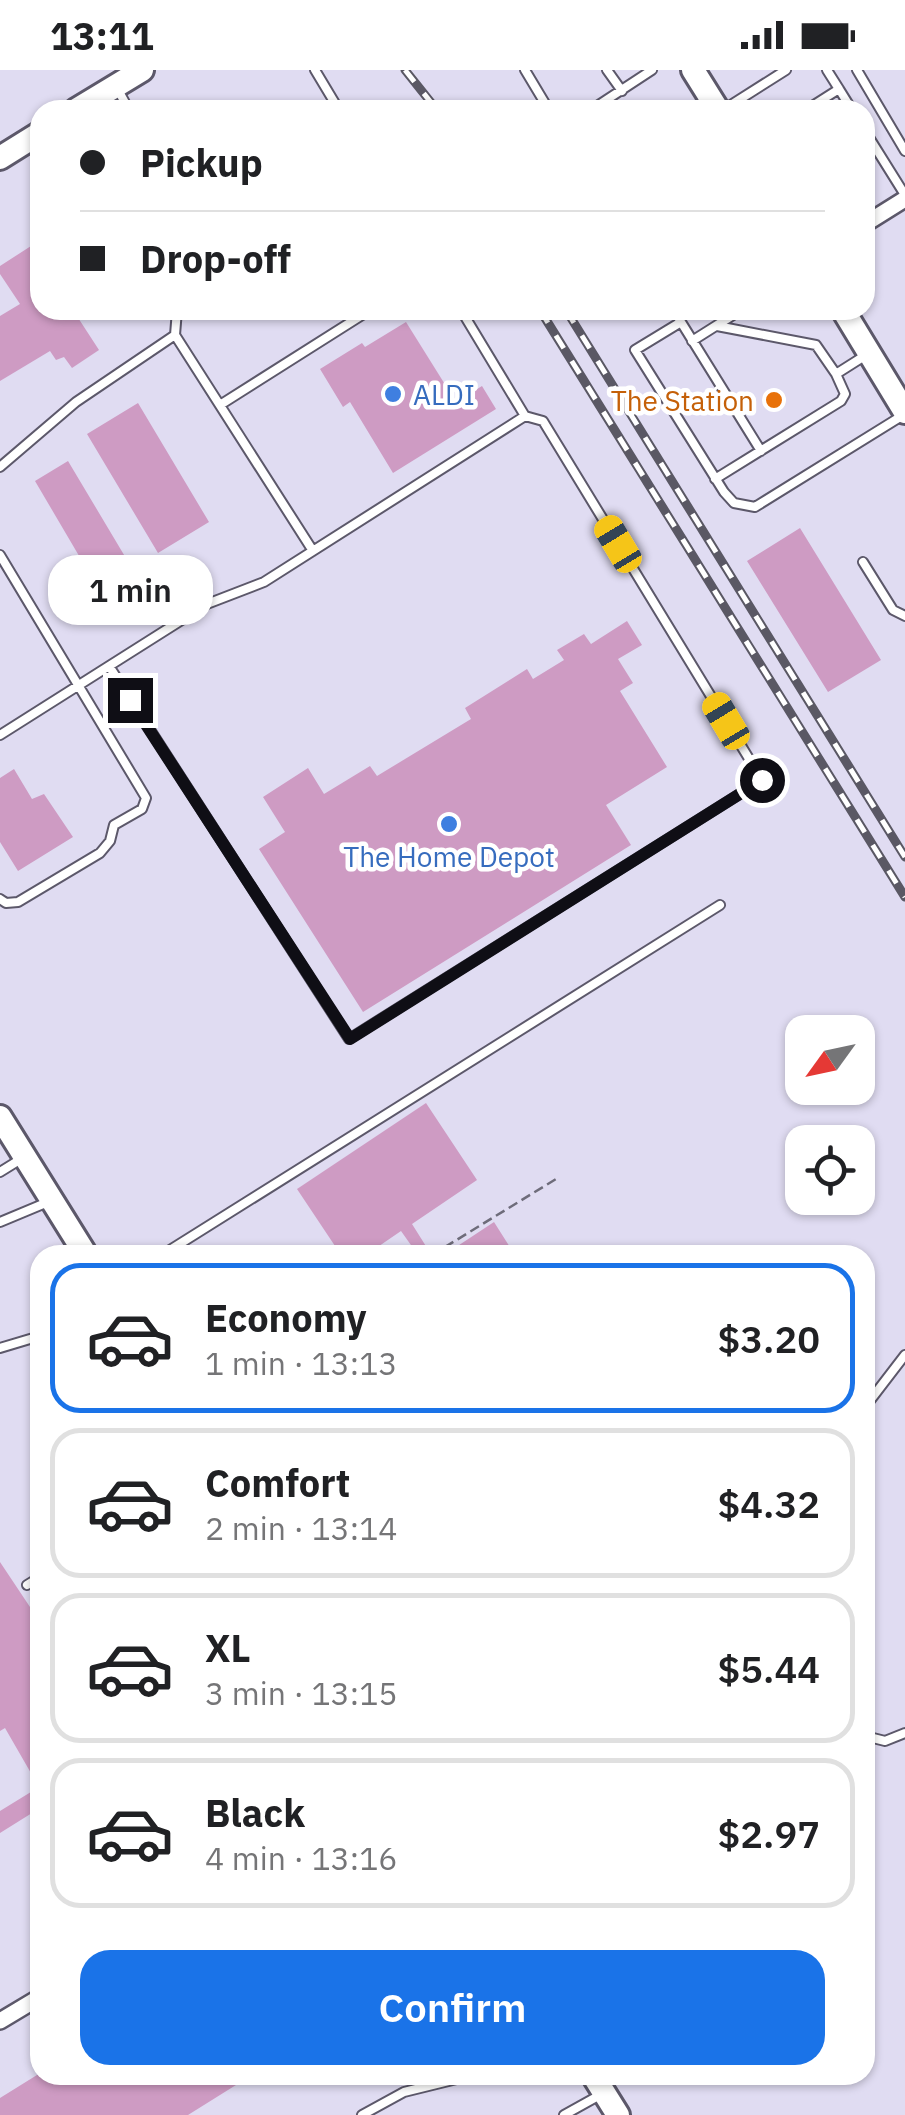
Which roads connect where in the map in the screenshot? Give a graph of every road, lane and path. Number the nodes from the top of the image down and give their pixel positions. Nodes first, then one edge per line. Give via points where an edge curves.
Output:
1 (142, 70) edge
2 (315, 70) edge
3 (525, 70) edge
4 (607, 70) edge
5 (652, 70) edge
6 (693, 70) edge
7 (786, 70) edge
8 (827, 70) edge
9 (857, 70) edge
10 (110, 78) edge
11 (838, 89) junction
12 (622, 91) junction
13 (87, 100) edge
14 (124, 100) edge
15 (333, 100) edge
16 (544, 100) edge
17 (607, 100) edge
18 (713, 100) edge
19 (728, 100) edge
20 (821, 100) edge
21 (845, 100) edge
22 (875, 100) edge
23 (875, 100) edge
24 (30, 139) edge
25 (875, 148) edge
26 (905, 151) edge
27 (0, 158) edge
28 (905, 197) edge
29 (875, 217) edge
30 (176, 320) edge
31 (354, 320) edge
32 (467, 320) edge
33 (725, 320) edge
34 (849, 320) edge
35 (681, 322) joint
36 (716, 326) junction
37 (175, 335) junction
38 (692, 341) junction
39 (869, 353) junction
40 (836, 374) junction
41 (220, 405) junction
42 (905, 413) edge
43 (525, 416) junction
44 (760, 451) junction
45 (0, 467) edge
46 (716, 479) junction
47 (314, 551) junction
48 (0, 556) edge
49 (863, 562) dead end
50 (905, 616) edge
51 (109, 666) junction
52 (79, 685) junction
53 (0, 736) edge
54 (0, 899) edge
55 (720, 905) dead end
56 (0, 1117) edge
57 (24, 1156) junction
58 (0, 1172) edge
59 (556, 1178) dead end
60 (52, 1200) junction
61 (0, 1222) edge
62 (80, 1245) edge
63 (178, 1245) edge
64 (448, 1245) edge
65 (30, 1339) edge
66 (0, 1348) edge
67 (905, 1355) edge
68 (875, 1394) edge
69 (30, 1584) edge
70 (27, 1586) dead end
71 (905, 1732) edge
72 (875, 1738) edge
73 (30, 2003) edge
74 (0, 2022) edge
75 (432, 2085) edge
76 (598, 2085) edge
77 (600, 2085) edge
78 (362, 2115) edge
79 (564, 2115) edge
80 (618, 2115) edge

1 - 10 main road
2 - 15 lane
3 - 16 lane
4 - 12 lane
5 - 12 lane
6 - 18 main road
7 - 19 lane
8 - 11 lane
9 - 23 lane
10 - 13 main road
10 - 14 lane
11 - 20 lane
11 - 21 lane
12 - 17 lane
22 - 26 lane
24 - 27 main road
25 - 28 lane
28 - 29 street
30 - 37 lane
31 - 41 lane
32 - 43 lane
33 - 36 lane
34 - 39 main road
35 - 38 lane
35 - 46 lane via 636,350
36 - 38 lane
36 - 40 lane via 816,345
37 - 41 lane
37 - 45 lane via 76,402
38 - 44 lane
39 - 40 lane
39 - 42 main road
40 - 44 lane via 841,401
41 - 47 lane
42 - 46 lane via 755,506 734,503
43 - 47 lane
43 - 51 lane via 543,421 762,780 350,1039
44 - 46 lane
47 - 51 lane via 264,582 207,604
48 - 52 lane
49 - 50 lane via 893,610
51 - 52 lane
52 - 53 lane
52 - 54 lane via 146,798 142,808 114,825 100,853 18,902
55 - 63 lane
56 - 57 main road
57 - 58 lane
57 - 60 main road
59 - 64 path
60 - 61 lane
60 - 62 main road
65 - 66 lane
67 - 68 lane
69 - 70 lane
71 - 72 lane
73 - 74 street
75 - 78 lane
76 - 79 lane
77 - 80 main road

